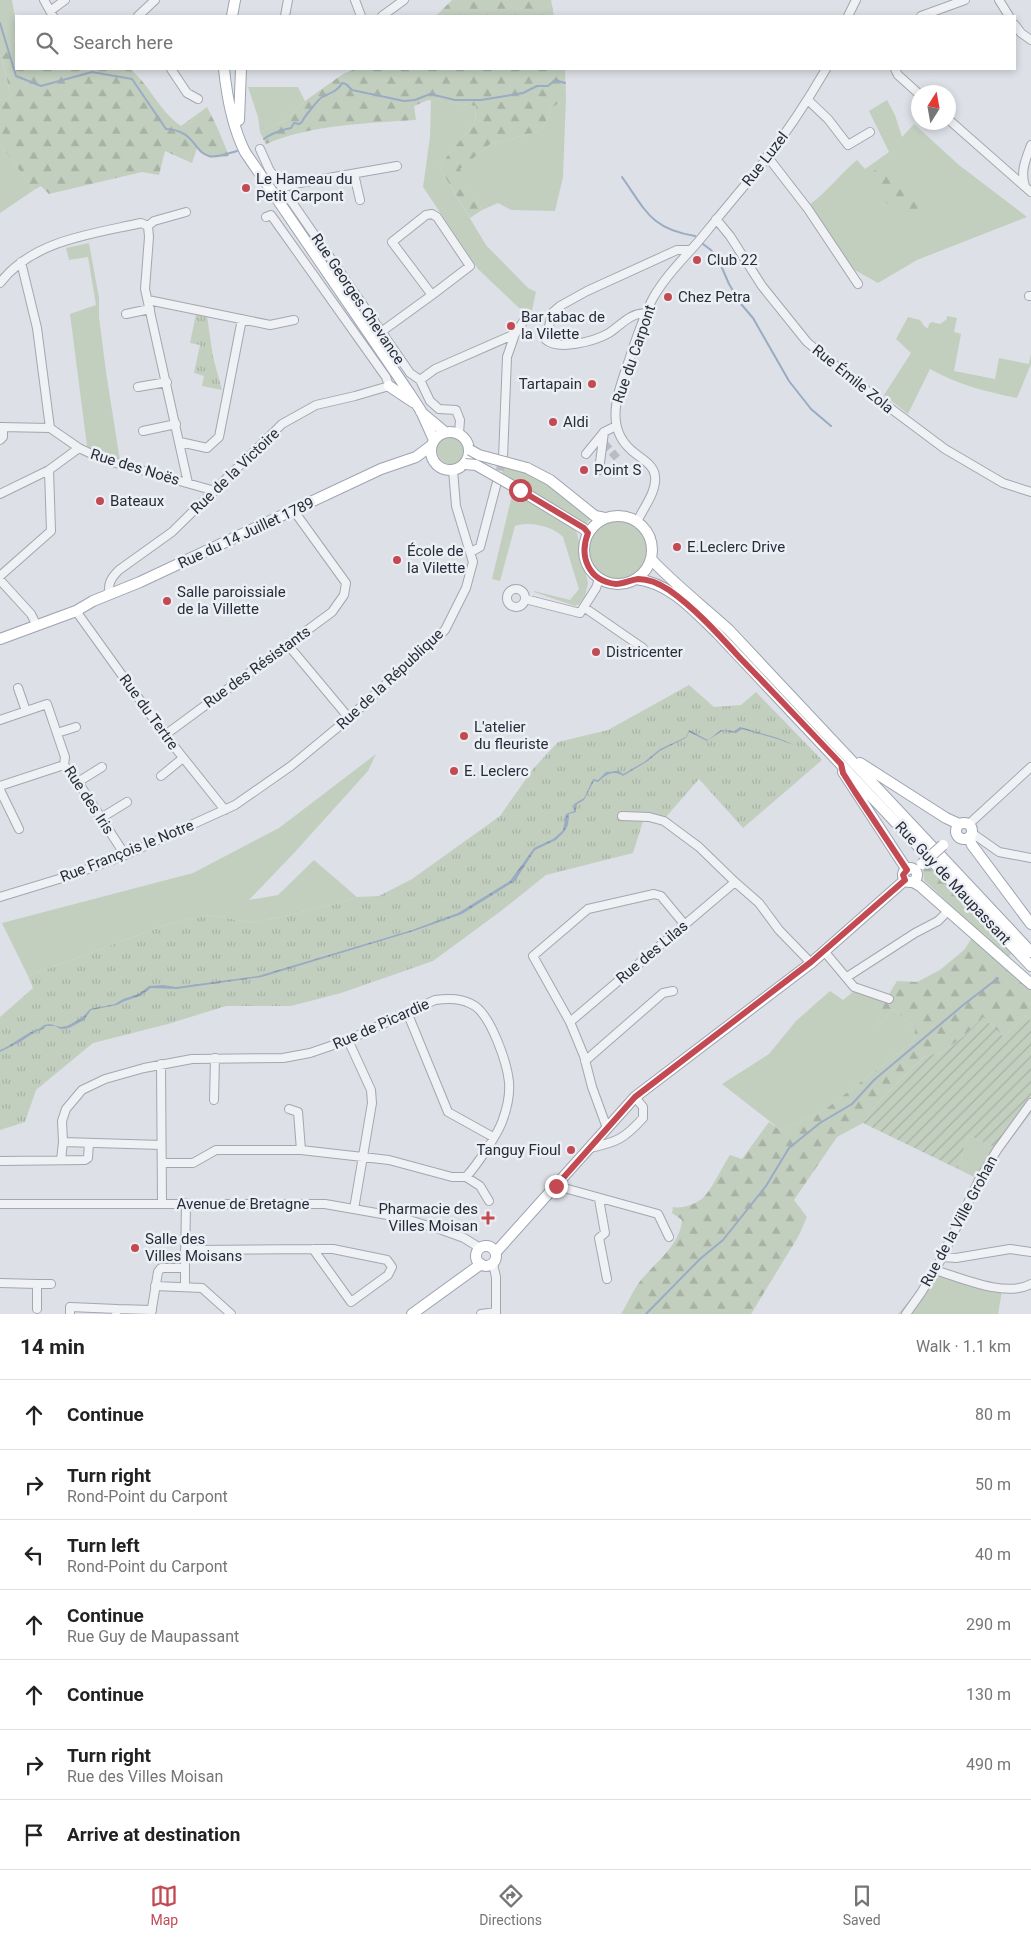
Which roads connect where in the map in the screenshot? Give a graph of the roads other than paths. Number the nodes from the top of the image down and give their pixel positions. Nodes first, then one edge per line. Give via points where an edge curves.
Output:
1 (44, 0) edge
2 (65, 0) edge
3 (155, 0) edge
4 (229, 0) edge
5 (235, 0) edge
6 (288, 0) edge
7 (355, 0) edge
8 (404, 0) edge
9 (856, 0) edge
10 (965, 0) edge
11 (999, 0) edge
12 (51, 14) edge
13 (139, 15) edge
14 (226, 15) edge
15 (232, 15) edge
16 (285, 15) edge
17 (361, 15) edge
18 (383, 15) edge
19 (848, 15) edge
20 (924, 15) edge
21 (1008, 15) edge
22 (1016, 26) edge
23 (1031, 40) edge
24 (172, 70) edge
25 (224, 70) edge
26 (230, 70) edge
27 (242, 70) edge
28 (825, 70) edge
29 (896, 70) edge
30 (911, 87) edge
31 (198, 99) dead end
32 (808, 100) junction
33 (239, 120) junction
34 (956, 126) edge
35 (870, 132) dead end
36 (1031, 145) edge
37 (252, 150) junction
38 (767, 156) junction
39 (397, 166) dead end
40 (354, 174) junction
41 (282, 188) junction
42 (1028, 190) edge
43 (360, 200) dead end
44 (186, 212) dead end
45 (266, 217) dead end
46 (716, 219) junction
47 (148, 226) junction
48 (697, 243) joint
49 (690, 250) junction
50 (21, 262) junction
51 (0, 282) edge
52 (858, 284) dead end
53 (432, 295) junction
54 (149, 304) junction
55 (126, 314) dead end
56 (646, 314) junction
57 (527, 316) dead end
58 (242, 319) junction
59 (294, 320) dead end
60 (381, 332) junction
61 (515, 334) junction
62 (420, 380) junction
63 (166, 382) junction
64 (138, 386) dead end
65 (389, 386) junction
66 (418, 407) junction
67 (176, 424) junction
68 (616, 426) junction
69 (2, 427) edge
70 (50, 428) junction
71 (143, 431) dead end
72 (445, 432) junction
73 (604, 432) junction
74 (459, 433) junction
75 (0, 440) edge
76 (180, 442) junction
77 (433, 442) junction
78 (79, 448) junction
79 (470, 450) junction
80 (586, 454) dead end
81 (416, 457) junction
82 (503, 458) tunnel mouth
83 (433, 460) junction
84 (465, 464) junction
85 (49, 470) junction
86 (453, 470) junction
87 (600, 470) dead end
88 (497, 482) tunnel mouth
89 (188, 483) junction
90 (215, 491) junction
91 (1031, 492) edge
92 (0, 494) edge
93 (294, 511) junction
94 (605, 518) junction
95 (637, 522) junction
96 (588, 533) junction
97 (471, 552) junction
98 (651, 559) junction
99 (0, 576) edge
100 (599, 578) junction
101 (636, 579) junction
102 (0, 580) edge
103 (110, 594) junction
104 (525, 599) dead end
105 (585, 608) junction
106 (76, 611) junction
107 (37, 626) junction
108 (0, 639) edge
109 (288, 644) junction
110 (644, 648) dead end
111 (18, 688) dead end
112 (26, 711) junction
113 (349, 718) junction
114 (0, 720) edge
115 (76, 726) dead end
116 (56, 733) junction
117 (164, 735) junction
118 (826, 735) junction
119 (183, 758) junction
120 (841, 764) junction
121 (64, 765) junction
122 (102, 767) dead end
123 (1031, 767) edge
124 (160, 776) dead end
125 (78, 782) junction
126 (0, 788) edge
127 (127, 802) dead end
128 (225, 810) junction
129 (622, 816) dead end
130 (101, 818) junction
131 (18, 829) dead end
132 (967, 830) junction
133 (126, 855) junction
134 (1031, 858) edge
135 (912, 873) junction
136 (735, 882) junction
137 (0, 897) edge
138 (948, 911) junction
139 (685, 924) junction
140 (1031, 924) edge
141 (824, 951) junction
142 (1031, 952) edge
143 (811, 962) junction
144 (1031, 966) edge
145 (847, 977) junction
146 (1031, 984) edge
147 (673, 991) dead end
148 (889, 998) dead end
149 (407, 1012) junction
150 (570, 1022) junction
151 (348, 1040) junction
152 (215, 1058) junction
153 (585, 1060) junction
154 (161, 1064) junction
155 (635, 1097) junction
156 (214, 1100) dead end
157 (1031, 1104) edge
158 (289, 1109) dead end
159 (607, 1128) junction
160 (493, 1137) junction
161 (63, 1142) junction
162 (89, 1143) junction
163 (161, 1145) junction
164 (590, 1148) junction
165 (301, 1150) junction
166 (362, 1156) junction
167 (61, 1160) junction
168 (0, 1161) edge
169 (162, 1163) junction
170 (466, 1177) junction
171 (556, 1186) junction
172 (599, 1199) junction
173 (489, 1201) dead end
174 (162, 1203) junction
175 (186, 1203) junction
176 (0, 1204) edge
177 (354, 1209) junction
178 (669, 1237) dead end
179 (480, 1248) junction
180 (313, 1249) junction
181 (185, 1250) junction
182 (496, 1252) junction
183 (1031, 1252) edge
184 (942, 1257) junction
185 (481, 1264) junction
186 (493, 1264) junction
187 (185, 1268) junction
188 (935, 1270) junction
189 (607, 1279) dead end
190 (0, 1283) edge
191 (37, 1284) junction
192 (51, 1284) dead end
193 (1031, 1284) edge
194 (155, 1286) junction
195 (185, 1287) junction
196 (38, 1308) dead end
197 (116, 1311) edge
198 (151, 1312) edge
199 (496, 1313) edge
200 (70, 1314) edge
201 (231, 1314) edge
202 (412, 1314) edge
203 (481, 1314) edge
204 (906, 1314) edge

1 - 12 street
2 - 12 street
3 - 13 street
4 - 14 main road
5 - 15 main road
6 - 16 street
7 - 17 street
8 - 18 street
9 - 19 street
10 - 20 street
11 - 21 street
22 - 23 street
24 - 31 street via 187,93
25 - 37 main road via 233,121
26 - 33 main road
27 - 33 main road
28 - 32 street, Rue Luzel
29 - 30 street
32 - 35 street via 848,145
32 - 38 street, Rue Luzel
33 - 37 main road
34 - 42 street
36 - 42 street via 1022,168
37 - 41 street, Rue Georges Chevance
37 - 66 main road via 256,169
38 - 46 street, Rue Luzel
38 - 52 street
39 - 40 street
40 - 41 street
40 - 43 street
41 - 60 street, Rue Georges Chevance
44 - 47 street via 154,221
45 - 65 street, Rue Georges Chevance via 271,215 386,376
46 - 48 street, Rue Luzel
46 - 91 street, Rue Émile Zola via 762,286 808,342 945,449 1003,483
47 - 50 street via 141,223 85,235 53,245
47 - 54 street via 145,289
48 - 49 street, Rue du Carpont
49 - 56 street, Rue du Carpont via 660,288
49 - 56 street via 677,250 560,306 552,313 546,340 550,344 562,345 588,341 607,334 634,315
50 - 51 street
50 - 70 street via 37,328
53 - 53 street via 392,242 426,215 432,214 470,266
53 - 60 street
54 - 55 street
54 - 58 street
54 - 63 street
56 - 68 street, Rue du Carpont via 615,407
57 - 61 street
58 - 59 street via 270,324
58 - 76 street via 219,437 207,448
60 - 62 street, Rue Georges Chevance via 410,373
61 - 62 street via 435,368
61 - 82 street via 507,357
62 - 74 street, Rue Georges Chevance via 434,405 439,409 456,410 460,420
63 - 64 street
63 - 67 street
65 - 66 main road
65 - 90 street, Rue de la Victoire via 316,405 282,424
66 - 72 main road
66 - 77 main road
67 - 71 street
67 - 76 street
68 - 73 street
68 - 95 street, Rue du Carpont via 625,446 648,463 655,476 654,488
69 - 70 street
69 - 75 street via 4,437
70 - 78 street, Rue des Noës
72 - 74 main road
72 - 77 main road
73 - 80 street
73 - 87 street
74 - 79 main road via 467,440
76 - 89 street
77 - 81 main road, Rue du 14 Juillet 1789
77 - 83 main road
78 - 85 street
78 - 89 street, Rue des Noës via 102,459
79 - 84 main road
79 - 94 main road, bridge via 527,468 550,480 596,516
81 - 83 main road, Rue du 14 Juillet 1789
81 - 93 main road, Rue du 14 Juillet 1789 via 381,469
83 - 86 main road via 443,469
84 - 86 main road
84 - 96 main road, bridge via 476,465
85 - 92 street
85 - 99 street via 51,531
86 - 97 street, Rue de la République via 456,506
88 - 97 street via 480,547
89 - 90 street, Rue des Noës
90 - 103 street, Rue de la Victoire via 172,532 118,570 108,585
93 - 103 main road, Rue du 14 Juillet 1789
93 - 109 street, Rue des Résistants via 346,582 344,595 332,612
94 - 95 main road via 627,517
94 - 96 main road
95 - 98 main road via 650,538
96 - 100 main road via 584,543 586,563
97 - 113 street, Rue de la République via 473,562 466,588 445,630
98 - 101 main road
98 - 118 main road, Rue Guy de Maupassant via 729,630
100 - 101 main road via 617,584
100 - 105 street
101 - 120 main road, Rue Guy de Maupassant via 661,585 691,608
102 - 107 street via 31,614
103 - 106 main road, Rue du 14 Juillet 1789
104 - 105 street via 580,613
105 - 110 street
106 - 107 main road, Rue du 14 Juillet 1789
106 - 117 street, Rue du Tertre
107 - 108 main road, Rue du 14 Juillet 1789
109 - 113 street
109 - 117 street, Rue des Résistants
111 - 112 street
112 - 114 street, Rue des Iris
112 - 116 street, Rue des Iris via 46,704
113 - 128 street, Rue de la République via 291,766
115 - 116 street
116 - 121 street, Rue des Iris via 65,757
117 - 119 street, Rue du Tertre
118 - 132 main road via 869,770
118 - 142 main road, Rue Guy de Maupassant
119 - 124 street
119 - 128 street, Rue du Tertre
120 - 135 main road via 855,792
120 - 144 main road, Rue Guy de Maupassant
121 - 125 street, Rue des Iris
121 - 126 street
122 - 125 street
123 - 132 street
125 - 130 street, Rue des Iris
126 - 131 street
127 - 130 street
128 - 133 street, Rue François le Notre
129 - 136 street via 664,821 699,847
130 - 133 street, Rue des Iris
132 - 134 street via 999,852
132 - 135 main road, bridge via 962,840 956,835
132 - 140 main road via 972,845
133 - 137 street, Rue François le Notre
135 - 138 main road via 920,886
135 - 141 main road
136 - 139 street, Rue des Lilas
136 - 143 street via 760,903 779,930
138 - 145 street via 938,922
138 - 146 main road
139 - 150 street, Rue des Lilas
139 - 150 street via 660,896 654,894 588,909 533,956
141 - 143 main road
141 - 145 street
143 - 155 main road
145 - 148 street via 854,987
147 - 153 street via 663,993
149 - 151 street, Rue de Picardie
149 - 160 street via 448,1112
149 - 160 street, Rue de Picardie via 434,1000 449,998 476,1007 490,1022 509,1082 503,1122
150 - 153 street
151 - 152 street, Rue de Picardie via 283,1058
151 - 166 street via 371,1090 372,1103
152 - 154 street, Rue de Picardie
152 - 156 street
153 - 159 street
154 - 161 street, Rue de Picardie via 105,1079 82,1090 66,1109 62,1121
154 - 163 street
155 - 159 main road
155 - 164 street via 643,1107 643,1118 628,1134 613,1143
157 - 184 street, Rue de la Ville Grohan via 979,1180
158 - 165 street via 298,1112
159 - 164 main road
160 - 170 street, Rue de Picardie
161 - 162 street
161 - 167 street, Rue de Picardie
162 - 163 street
162 - 167 street via 88,1158
163 - 169 street
164 - 171 main road
165 - 166 street
165 - 169 street via 216,1150 193,1163
166 - 170 street via 452,1177
166 - 177 street
167 - 168 street
169 - 174 street
170 - 173 street via 480,1186
171 - 172 street
171 - 182 main road
172 - 178 street via 658,1214
172 - 189 street via 604,1233 599,1238
174 - 175 street, Avenue de Bretagne
174 - 176 street, Avenue de Bretagne
175 - 177 street, Avenue de Bretagne via 325,1204
175 - 181 street
177 - 179 street, Avenue de Bretagne via 400,1217 464,1238
179 - 182 main road via 489,1246
179 - 185 main road via 476,1256
180 - 180 street via 356,1253 386,1260 392,1267 388,1274 351,1302
180 - 181 street
181 - 187 street
182 - 186 main road
183 - 184 street via 1010,1249 956,1258
184 - 188 street, Rue de la Ville Grohan
185 - 186 main road
185 - 202 main road
186 - 199 street
187 - 194 street via 161,1268 156,1275
187 - 195 street
188 - 193 street via 1010,1290
188 - 204 street, Rue de la Ville Grohan
190 - 191 street
191 - 192 street
191 - 196 street
194 - 195 street
194 - 198 street
195 - 201 street via 202,1288
197 - 198 street
197 - 200 street via 70,1307
199 - 203 street

